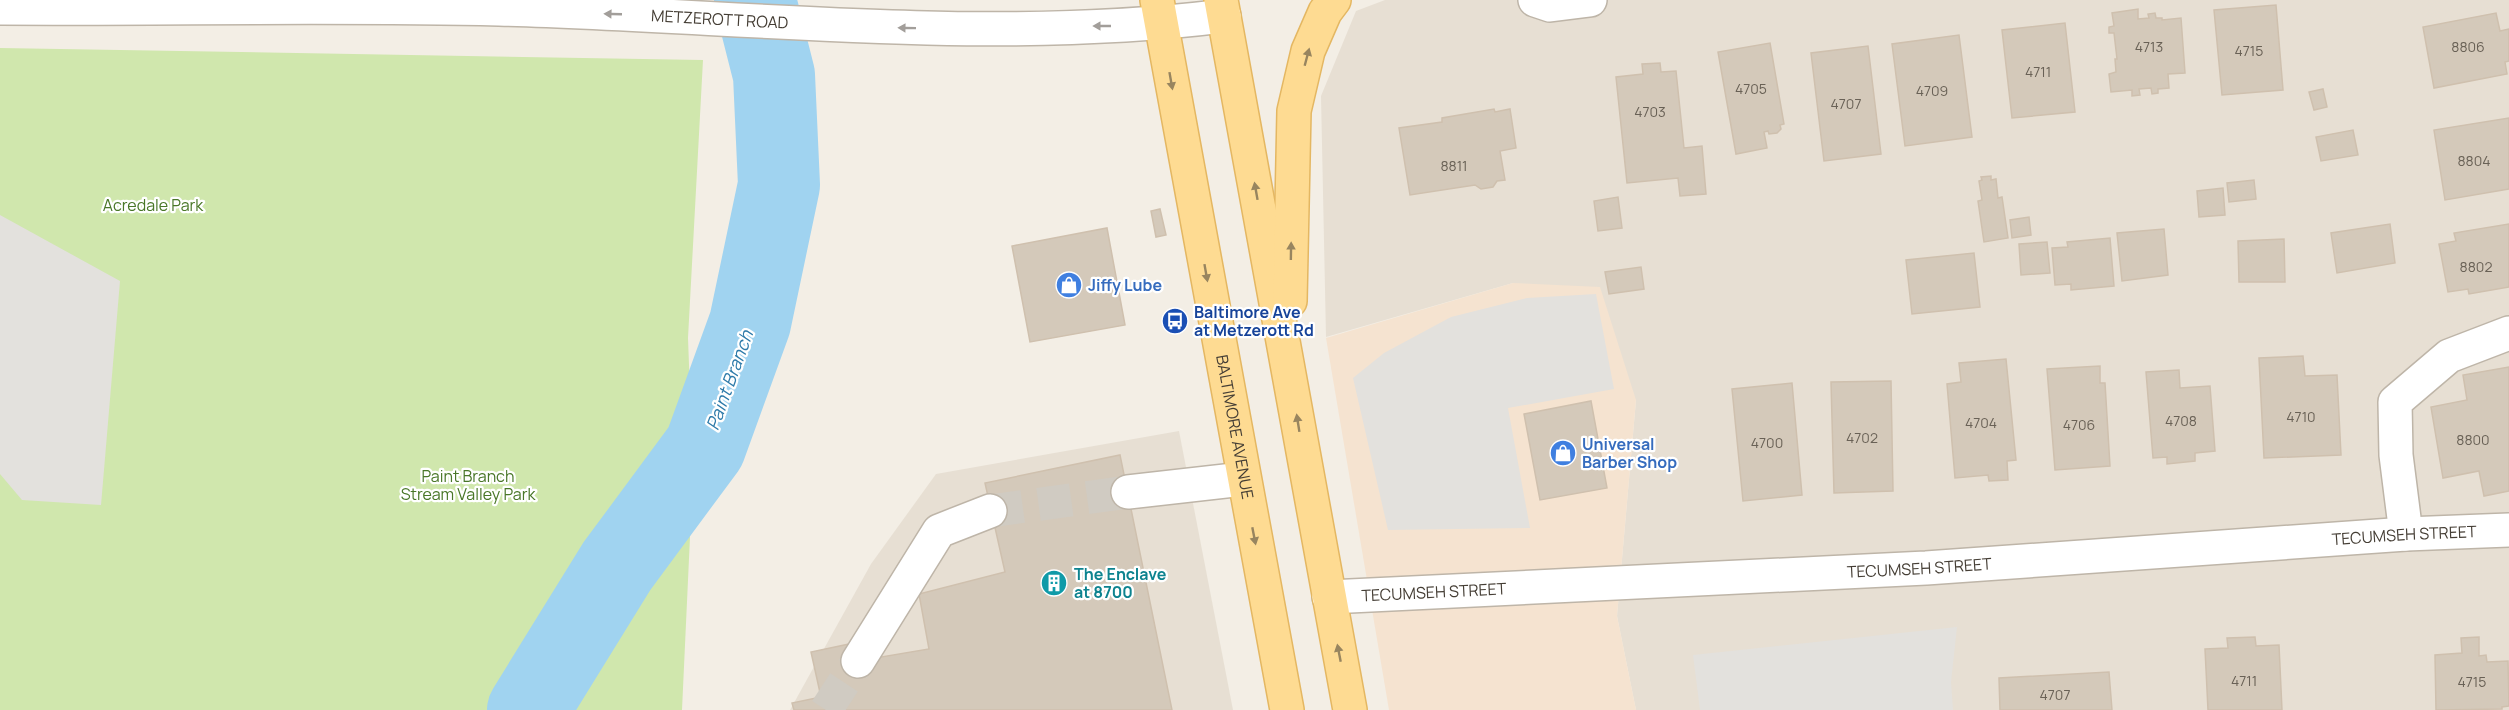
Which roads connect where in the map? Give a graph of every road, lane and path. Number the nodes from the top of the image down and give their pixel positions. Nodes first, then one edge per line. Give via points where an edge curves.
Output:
1 (1334, 0) edge
2 (1535, 0) edge
3 (1590, 0) edge
4 (0, 8) edge
5 (1222, 8) edge
6 (1159, 12) edge
7 (2509, 333) edge
8 (1289, 372) junction
9 (1243, 479) junction
10 (1128, 492) tunnel mouth
11 (990, 511) tunnel mouth
12 (2509, 530) edge
13 (2406, 534) junction
14 (1329, 597) junction
15 (858, 661) tunnel mouth
16 (1287, 710) edge
17 (1350, 710) edge

8 -> 1 main road via 1294,111 1308,51
2 - 3 street via 1550,5
6 -> 4 street, METZEROTT ROAD via 966,29 498,9
5 - 6 street, METZEROTT ROAD
8 -> 5 main road
6 -> 9 main road, BALTIMORE AVENUE
7 - 13 street via 2449,356 2394,402
14 -> 8 main road
9 - 10 street
9 -> 16 main road, BALTIMORE AVENUE
11 - 15 street via 939,531
12 - 13 street, TECUMSEH STREET
13 - 14 street, TECUMSEH STREET via 1926,568
17 -> 14 main road

